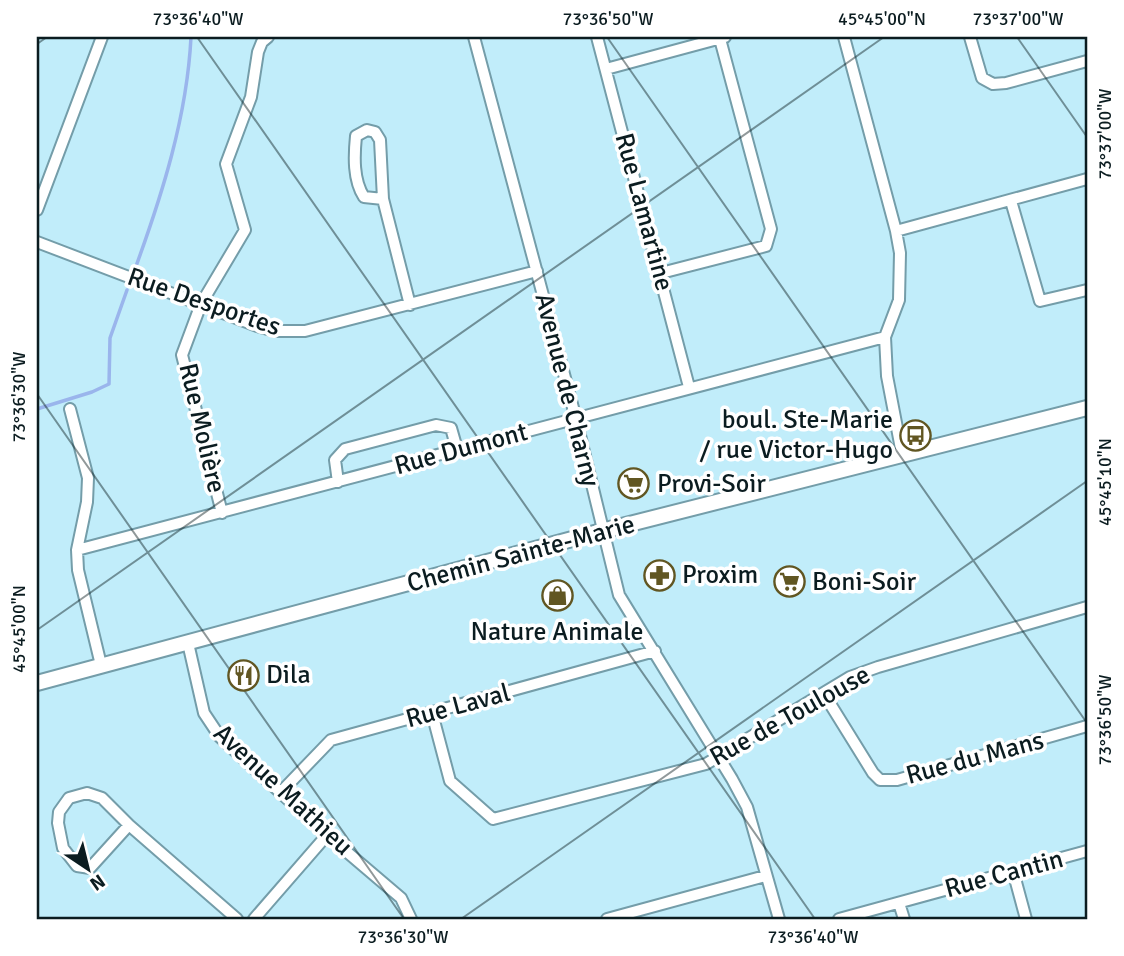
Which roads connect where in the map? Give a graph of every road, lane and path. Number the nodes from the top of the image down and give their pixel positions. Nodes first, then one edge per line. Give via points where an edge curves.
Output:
1 (102, 37) edge
2 (268, 37) edge
3 (474, 37) edge
4 (597, 37) edge
5 (844, 37) edge
6 (970, 37) edge
7 (723, 38) edge
8 (1087, 61) edge
9 (606, 69) junction
10 (1087, 179) edge
11 (383, 199) junction
12 (1011, 201) junction
13 (37, 210) edge
14 (896, 232) junction
15 (37, 242) edge
16 (537, 271) junction
17 (661, 274) junction
18 (1087, 290) edge
19 (201, 304) junction
20 (410, 305) junction
21 (886, 337) junction
22 (689, 387) junction
23 (1087, 408) edge
24 (70, 409) dead end
25 (576, 419) junction
26 (457, 449) junction
27 (902, 454) junction
28 (338, 482) junction
29 (222, 513) junction
30 (602, 531) junction
31 (77, 550) junction
32 (1087, 607) edge
33 (188, 643) junction
34 (655, 651) junction
35 (101, 665) junction
36 (37, 683) edge
37 (824, 694) junction
38 (432, 713) junction
39 (1087, 726) edge
40 (718, 757) junction
41 (280, 793) junction
42 (130, 825) junction
43 (327, 835) junction
44 (1087, 851) edge
45 (1013, 871) junction
46 (765, 876) junction
47 (899, 903) junction
48 (237, 919) edge
49 (254, 919) edge
50 (411, 919) edge
51 (607, 919) edge
52 (779, 919) edge
53 (839, 919) edge
54 (904, 919) edge
55 (1026, 919) edge

1 - 13 street
2 - 19 street, Rue Molière via 258,52 251,97 226,164 245,230
3 - 16 street, Avenue de Charny
4 - 9 street, Rue Lamartine
5 - 14 street
6 - 8 street via 982,78 993,84
7 - 9 street
7 - 17 street via 770,236 765,246
9 - 17 street, Rue Lamartine
10 - 12 street
11 - 11 street via 380,140 367,130 356,136 357,187 363,197
11 - 20 street
12 - 14 street
12 - 18 street via 1040,301
14 - 21 street via 899,300
15 - 19 street, Rue Desportes
16 - 20 street, Rue Desportes
16 - 25 street, Avenue de Charny
17 - 22 street, Rue Lamartine
19 - 20 street, Rue Desportes via 257,326 291,332
19 - 29 street, Rue Molière via 182,355
21 - 22 street, Rue Dumont
21 - 27 street via 887,376
22 - 25 street, Rue Dumont
23 - 27 street, Chemin Sainte-Marie
24 - 31 street via 88,478
25 - 26 street, Rue Dumont
25 - 30 street, Avenue de Charny
26 - 28 street, Rue Dumont
26 - 28 street via 451,428 436,425 345,449 335,460
27 - 30 street, Chemin Sainte-Marie
28 - 29 street, Rue Dumont
29 - 31 street, Rue Dumont
30 - 33 street, Chemin Sainte-Marie
30 - 34 street, Avenue de Charny via 619,595
31 - 35 street
32 - 37 street, Rue de Toulouse via 878,667 849,677
33 - 35 street, Chemin Sainte-Marie
33 - 41 street, Avenue Mathieu via 204,713 220,737
34 - 38 street, Rue Laval
34 - 40 street, Avenue de Charny
35 - 36 street, Chemin Sainte-Marie
37 - 39 street, Rue du Mans via 880,780 897,780
37 - 40 street, Rue de Toulouse
38 - 40 street, Rue de Toulouse via 450,780 493,819 706,764
38 - 41 street, Rue Laval via 331,740
40 - 46 street, Avenue de Charny via 747,807
41 - 43 street, Avenue Mathieu
42 - 42 street via 102,798 87,793 69,799 59,812 63,848 77,866 90,867
42 - 48 street
43 - 49 street
43 - 50 street, Avenue Mathieu via 401,898
44 - 45 street, Rue Cantin
45 - 47 street, Rue Cantin
45 - 55 street
46 - 51 street
46 - 52 street, Avenue de Charny
47 - 53 street, Rue Cantin
47 - 54 street

